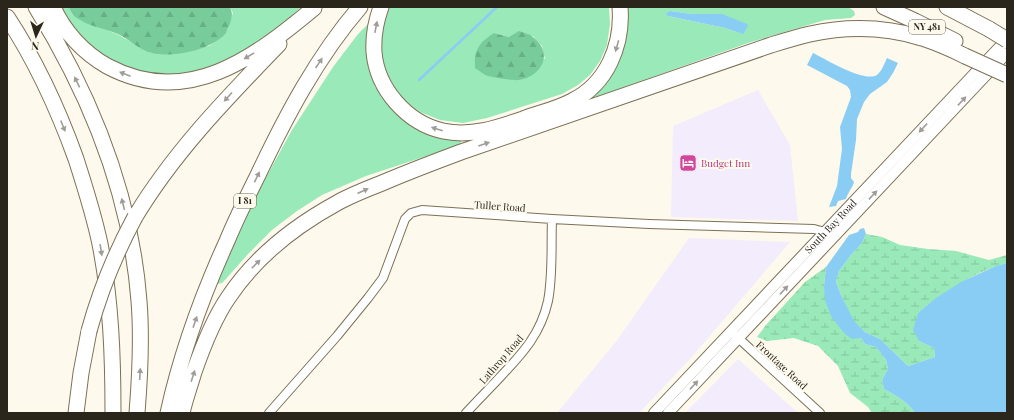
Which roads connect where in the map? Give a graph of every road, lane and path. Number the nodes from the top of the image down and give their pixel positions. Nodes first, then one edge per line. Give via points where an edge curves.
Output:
1 (36, 7) edge
2 (53, 7) edge
3 (360, 7) edge
4 (382, 7) edge
5 (620, 7) edge
6 (884, 7) edge
7 (947, 7) edge
8 (962, 7) edge
9 (314, 8) edge
10 (7, 17) edge
11 (989, 29) junction
12 (1007, 39) edge
13 (967, 53) junction
14 (1007, 53) edge
15 (1007, 74) edge
16 (552, 219) junction
17 (829, 235) junction
18 (735, 335) junction
19 (76, 413) edge
20 (113, 413) edge
21 (137, 413) edge
22 (168, 413) edge
23 (182, 413) edge
24 (269, 413) edge
25 (466, 413) edge
26 (654, 413) edge
27 (668, 413) edge
28 (820, 413) edge

21 -> 1 highway via 140,366 139,302 136,270 124,208 89,107
9 -> 2 highway via 274,40 233,65 203,78 168,82 138,78 104,64 89,54 72,37
22 -> 3 highway, I 81 via 194,324 233,227 297,99 329,48
5 -> 4 highway via 619,37 613,58 592,87 581,96 561,106 497,127 464,133 443,131 423,124 392,98 382,80 374,52 374,32
6 - 13 highway, NY 481 via 916,21
7 - 11 highway, NY 481
8 - 11 highway
9 -> 19 highway, bridge via 189,141 135,217 104,284 89,331
10 -> 20 highway via 43,79 59,116 95,221 110,318
11 - 12 highway, NY 481, bridge
12 -> 17 street, South Bay Road
13 - 15 highway, NY 481
23 -> 13 highway via 208,336 223,305 240,281 295,229 338,202 461,152 808,34 849,29 893,31
17 -> 14 street, South Bay Road
16 - 17 street, Tuller Road via 814,229
16 - 24 street, Tuller Road via 422,210 411,213 405,219 383,278 337,336
16 - 25 street, Lathrop Road via 548,302 540,324 520,355
17 - 18 street, South Bay Road
18 - 26 street, South Bay Road
27 -> 18 street, South Bay Road
18 - 28 street, Frontage Road

